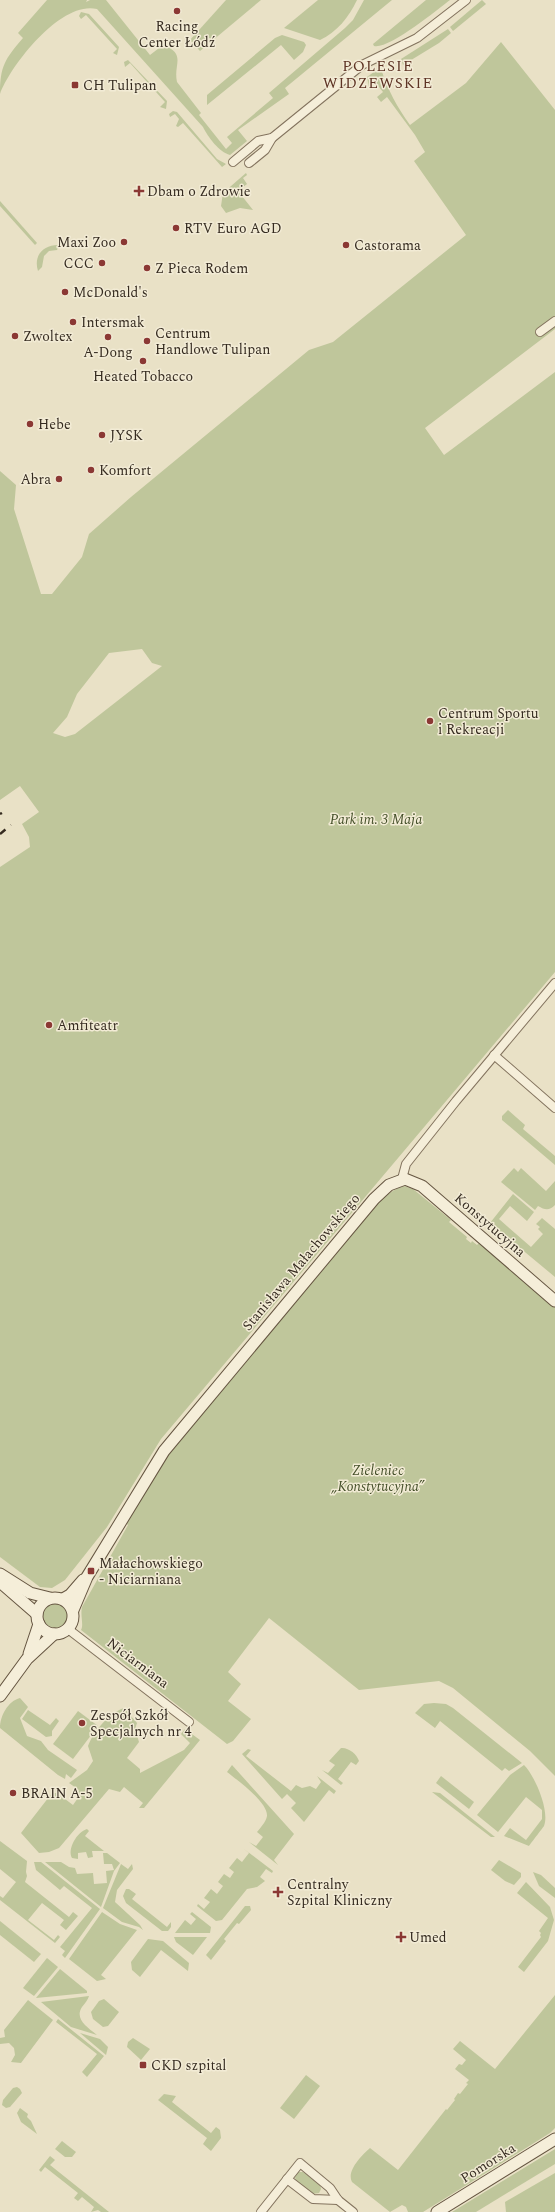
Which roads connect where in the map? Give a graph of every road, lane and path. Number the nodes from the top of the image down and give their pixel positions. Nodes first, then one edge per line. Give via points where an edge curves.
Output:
1 (466, 0) edge
2 (272, 138) junction
3 (233, 162) dead end
4 (248, 163) dead end
5 (555, 321) edge
6 (540, 332) dead end
7 (555, 982) edge
8 (494, 1055) junction
9 (555, 1108) edge
10 (402, 1179) junction
11 (555, 1301) edge
12 (0, 1574) edge
13 (87, 1577) junction
14 (0, 1582) edge
15 (50, 1598) junction
16 (63, 1599) junction
17 (72, 1610) junction
18 (38, 1619) junction
19 (68, 1629) junction
20 (54, 1634) junction
21 (27, 1658) junction
22 (0, 1696) edge
23 (189, 1722) dead end
24 (555, 2139) edge
25 (288, 2179) junction
26 (338, 2200) junction
27 (261, 2212) edge
28 (354, 2212) edge
29 (437, 2212) edge

1 - 2 street via 417,38 362,66
2 - 3 street via 258,141
2 - 4 street via 265,150
5 - 6 street
7 - 8 street
8 - 9 street
8 - 10 street via 406,1164
10 - 11 street, Konstytucyjna via 422,1186
10 - 13 street, Stanisława Małachowskiego via 389,1185 374,1199 164,1450
12 - 15 street via 30,1593
13 - 16 street, Stanisława Małachowskiego
13 - 17 street, Stanisława Małachowskiego
14 - 18 street
15 - 16 street
15 - 18 street via 42,1603
16 - 17 street
17 - 19 street via 73,1619
18 - 20 street via 46,1631
18 - 21 street
19 - 20 street
19 - 23 street, Niciarniana
20 - 21 street
21 - 22 street
24 - 29 street, Pomorska
25 - 26 street via 313,2199
25 - 26 street via 300,2163 330,2188
25 - 27 street
26 - 28 street

